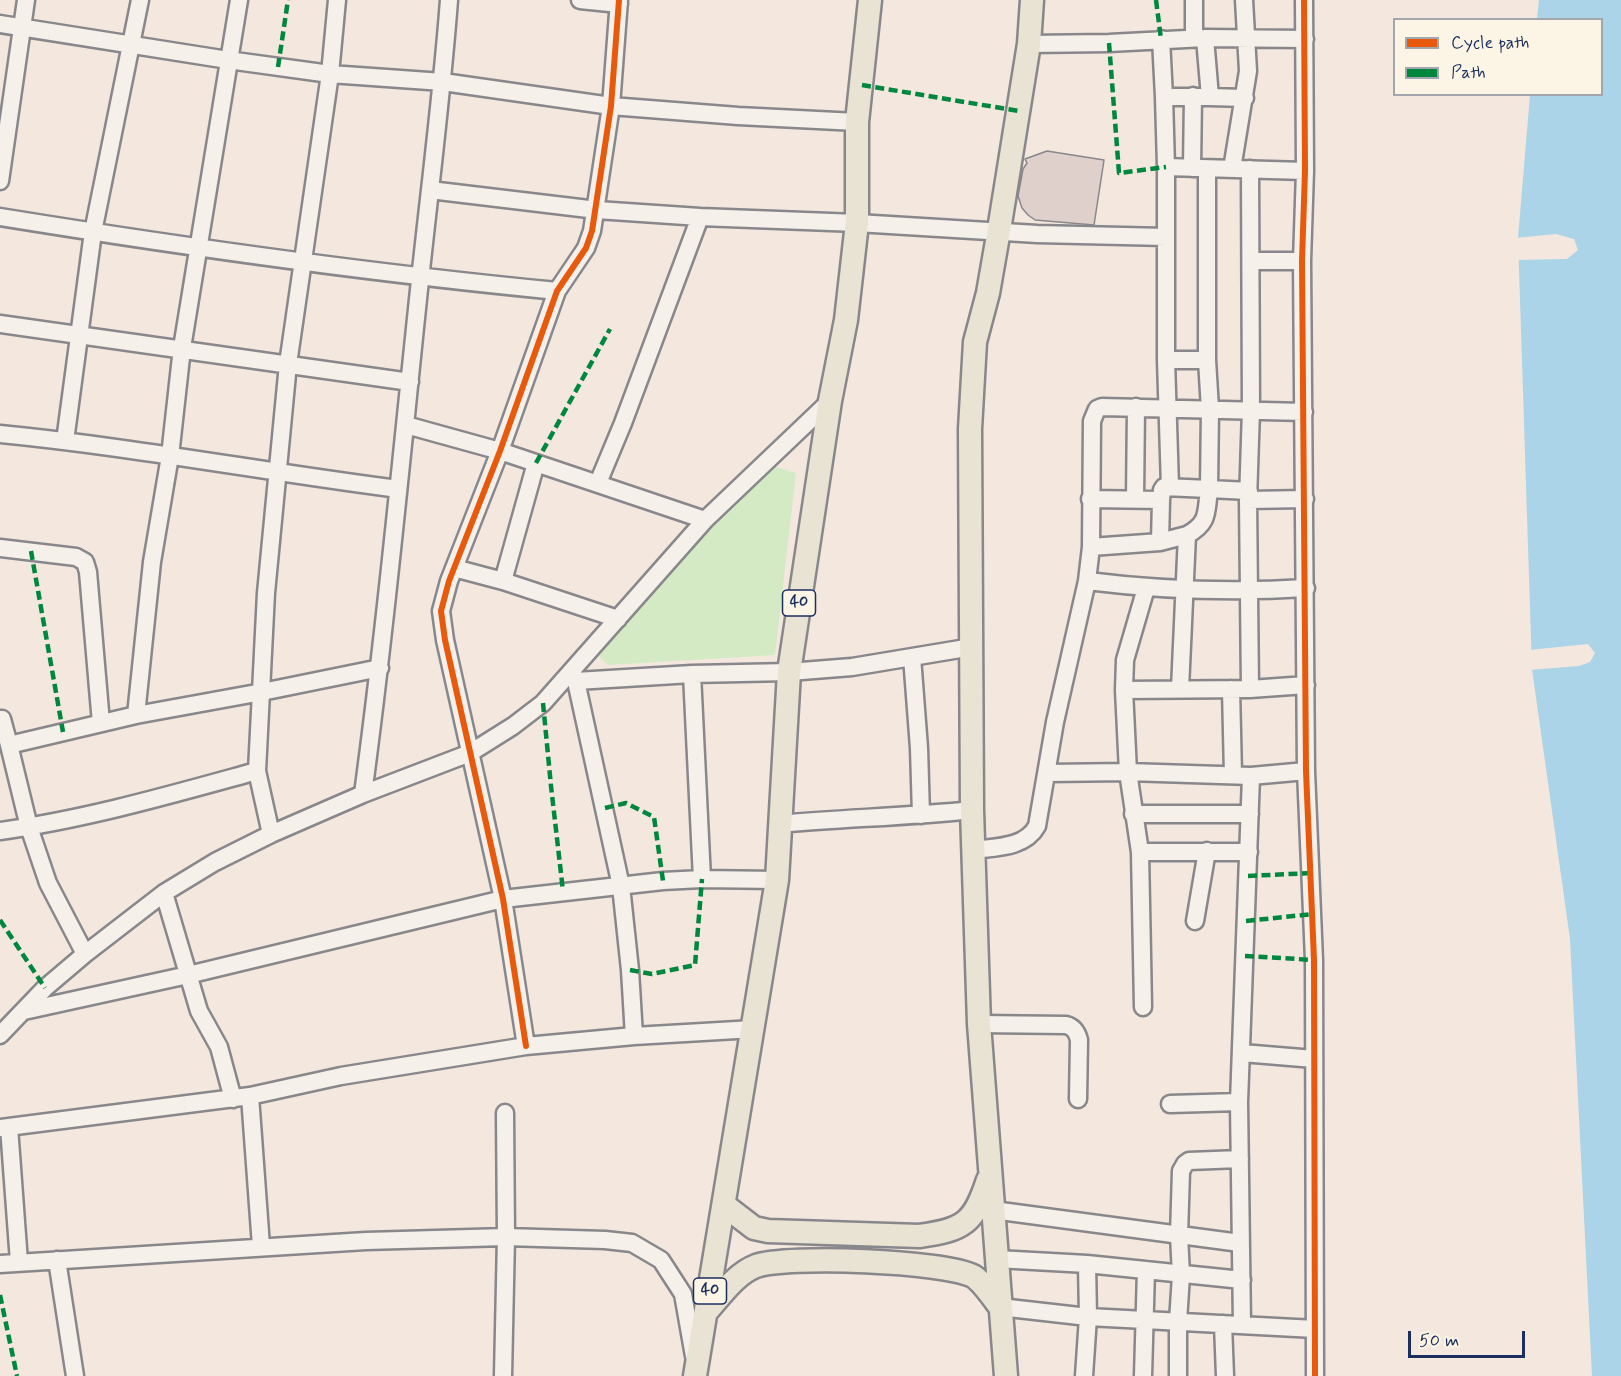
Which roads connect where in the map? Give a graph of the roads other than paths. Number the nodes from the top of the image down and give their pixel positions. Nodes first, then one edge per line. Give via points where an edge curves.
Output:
1 (26, 0) edge
2 (140, 0) edge
3 (239, 0) edge
4 (337, 0) edge
5 (449, 0) edge
6 (580, 0) edge
7 (870, 0) edge
8 (1032, 0) edge
9 (1194, 0) edge
10 (1244, 0) edge
11 (1304, 0) edge
12 (619, 2) edge
13 (0, 24) edge
14 (22, 28) junction
15 (1200, 38) junction
16 (1246, 38) junction
17 (1161, 39) junction
18 (1305, 39) junction
19 (1029, 44) junction
20 (131, 46) junction
21 (228, 60) junction
22 (330, 74) junction
23 (443, 82) junction
24 (1201, 96) junction
25 (1164, 97) junction
26 (1245, 98) junction
27 (611, 106) junction
28 (857, 122) junction
29 (4, 124) edge
30 (1166, 167) junction
31 (1200, 168) junction
32 (1232, 169) junction
33 (1250, 169) junction
34 (1305, 171) junction
35 (0, 182) edge
36 (430, 190) junction
37 (597, 210) junction
38 (0, 218) edge
39 (700, 218) junction
40 (857, 223) junction
41 (999, 230) junction
42 (93, 232) junction
43 (1166, 237) junction
44 (199, 248) junction
45 (1251, 261) junction
46 (1302, 261) junction
47 (303, 262) junction
48 (420, 278) junction
49 (557, 291) junction
50 (0, 324) edge
51 (78, 335) junction
52 (182, 348) junction
53 (1166, 360) junction
54 (1207, 360) junction
55 (288, 364) junction
56 (410, 382) junction
57 (830, 400) junction
58 (1136, 408) junction
59 (1169, 409) junction
60 (1210, 409) junction
61 (1251, 410) junction
62 (1305, 412) junction
63 (406, 425) junction
64 (0, 434) edge
65 (65, 441) junction
66 (500, 451) junction
67 (170, 456) junction
68 (536, 463) junction
69 (278, 473) junction
70 (598, 483) junction
71 (398, 489) junction
72 (1209, 489) junction
73 (1166, 494) junction
74 (1249, 496) junction
75 (1135, 498) junction
76 (1090, 499) junction
77 (1305, 499) junction
78 (705, 520) junction
79 (1187, 535) junction
80 (1160, 542) junction
81 (1091, 547) junction
82 (0, 548) edge
83 (454, 568) junction
84 (503, 581) junction
85 (1087, 581) junction
86 (1146, 588) junction
87 (1306, 588) junction
88 (1184, 590) junction
89 (1250, 592) junction
90 (618, 619) junction
91 (972, 647) junction
92 (912, 657) junction
93 (380, 668) junction
94 (789, 672) junction
95 (692, 674) junction
96 (574, 676) junction
97 (1306, 685) junction
98 (1180, 689) junction
99 (1231, 689) junction
100 (1250, 689) junction
101 (1124, 690) junction
102 (262, 692) junction
103 (136, 715) junction
104 (1, 716) edge
105 (101, 723) junction
106 (9, 745) junction
107 (470, 753) junction
108 (257, 771) junction
109 (1306, 771) junction
110 (1128, 772) junction
111 (1048, 773) junction
112 (1233, 775) junction
113 (1251, 776) junction
114 (363, 794) junction
115 (972, 810) junction
116 (1133, 814) junction
117 (1250, 814) junction
118 (921, 815) junction
119 (779, 824) junction
120 (29, 827) junction
121 (0, 831) edge
122 (271, 834) junction
123 (973, 850) junction
124 (1207, 851) junction
125 (1140, 852) junction
126 (1249, 852) junction
127 (702, 879) junction
128 (777, 880) junction
129 (621, 886) junction
130 (164, 893) junction
131 (503, 899) junction
132 (1195, 921) dead end
133 (85, 954) junction
134 (188, 975) junction
135 (1143, 1007) dead end
136 (24, 1011) junction
137 (979, 1024) junction
138 (754, 1029) junction
139 (0, 1035) edge
140 (634, 1036) junction
141 (526, 1047) junction
142 (1242, 1053) junction
143 (1314, 1059) junction
144 (250, 1096) junction
145 (233, 1099) junction
146 (1078, 1099) dead end
147 (1239, 1102) junction
148 (1170, 1104) dead end
149 (505, 1113) dead end
150 (4, 1127) edge
151 (1240, 1159) junction
152 (991, 1170) junction
153 (724, 1205) junction
154 (993, 1210) junction
155 (1179, 1235) junction
156 (506, 1237) junction
157 (1240, 1243) junction
158 (261, 1246) junction
159 (998, 1259) junction
160 (57, 1260) junction
161 (19, 1262) junction
162 (0, 1264) edge
163 (1087, 1264) junction
164 (1146, 1270) junction
165 (1181, 1275) junction
166 (1242, 1280) junction
167 (1000, 1307) junction
168 (706, 1312) junction
169 (1088, 1317) junction
170 (1146, 1320) junction
171 (1178, 1322) junction
172 (1223, 1324) junction
173 (1242, 1325) junction
174 (1315, 1329) junction
175 (696, 1372) edge
176 (75, 1376) edge
177 (503, 1376) edge
178 (1005, 1376) edge
179 (1084, 1376) edge
180 (1143, 1376) edge
181 (1178, 1376) edge
182 (1225, 1376) edge
183 (1315, 1376) edge

1 - 14 street
2 - 20 street
3 - 21 street
4 - 22 street
5 - 23 street
6 - 12 street
7 - 28 highway, 40
8 - 19 highway
9 - 15 street
10 - 16 street
11 - 18 street
12 - 27 street
13 - 14 street
14 - 20 street
14 - 29 street
15 - 16 street
15 - 17 street
15 - 24 street
16 - 18 street
16 - 26 street
17 - 19 street
17 - 25 street
18 - 34 street
19 - 41 highway
20 - 21 street
20 - 42 street
21 - 22 street
21 - 44 street
22 - 23 street
22 - 47 street
23 - 27 street
23 - 36 street
24 - 25 street
24 - 26 street
24 - 31 street
25 - 30 street
26 - 32 street
27 - 28 street
27 - 37 street
28 - 40 highway, 40
29 - 35 street
30 - 31 street
30 - 43 street
31 - 32 street
31 - 54 street
32 - 33 street
33 - 34 street
33 - 45 street
34 - 46 street
36 - 37 street
36 - 48 street
37 - 39 street
37 - 49 street via 586,249
38 - 42 street
39 - 40 street
39 - 70 street
40 - 41 street
40 - 57 highway, 40 via 846,320
41 - 43 street
41 - 91 highway via 975,353 970,429
42 - 44 street
42 - 51 street
43 - 53 street
44 - 47 street
44 - 52 street
45 - 46 street
45 - 61 street
46 - 62 street
47 - 48 street
47 - 55 street
48 - 49 street
48 - 56 street
49 - 66 street
50 - 51 street
51 - 52 street
51 - 65 street
52 - 55 street
52 - 67 street
53 - 54 street
53 - 59 street
54 - 60 street
55 - 56 street
55 - 69 street
56 - 63 street
57 - 78 street
57 - 94 highway, 40
58 - 59 street
58 - 75 street
58 - 76 street via 1102,407 1094,414
59 - 60 street
59 - 73 street
60 - 61 street
60 - 72 street
61 - 62 street
61 - 74 street
62 - 77 street
63 - 66 street
63 - 71 street
64 - 65 street
65 - 67 street
66 - 68 street
66 - 83 street
67 - 69 street
67 - 103 street via 152,562
68 - 70 street
68 - 84 street
69 - 71 street
69 - 102 street via 266,593
70 - 78 street
71 - 93 street
72 - 73 street
72 - 74 street
72 - 79 street via 1204,523
73 - 75 street
73 - 80 street
74 - 77 street
74 - 89 street
75 - 76 street
76 - 81 street
77 - 87 street
78 - 90 street
79 - 80 street
79 - 88 street
80 - 81 street
81 - 85 street
82 - 105 street via 76,557 85,562
83 - 84 street
83 - 107 street via 441,618
84 - 90 street
85 - 86 street
85 - 111 street via 1061,693
86 - 88 street
86 - 101 street via 1127,654
87 - 89 street
87 - 97 street
88 - 89 street
88 - 98 street
89 - 100 street
90 - 96 street
91 - 92 street
91 - 115 highway
92 - 94 street
92 - 118 street
93 - 102 street
93 - 114 street
94 - 95 street
94 - 119 highway, 40
95 - 96 street
95 - 127 street
96 - 107 street via 513,726
96 - 129 street
97 - 100 street
97 - 109 street
98 - 99 street
98 - 101 street
99 - 100 street
99 - 112 street
101 - 110 street
102 - 103 street
102 - 108 street
103 - 105 street
104 - 106 street
105 - 106 street
106 - 120 street
107 - 114 street
107 - 131 street
108 - 120 street
108 - 122 street
109 - 113 street
109 - 143 street
110 - 111 street
110 - 112 street
110 - 116 street
111 - 123 street via 1032,835 1015,844
112 - 113 street
113 - 117 street
114 - 122 street
115 - 118 street
115 - 123 highway
116 - 117 street
116 - 125 street
117 - 126 street
118 - 119 street
119 - 128 highway, 40
120 - 121 street
120 - 133 street via 55,899
122 - 130 street via 214,862
123 - 137 highway
124 - 125 street
124 - 126 street
124 - 132 street
125 - 135 street
126 - 142 street
127 - 128 street
127 - 129 street
128 - 138 highway, 40
129 - 131 street
129 - 140 street
130 - 133 street
130 - 134 street
131 - 134 street
131 - 141 street
133 - 136 street
134 - 136 street
134 - 145 street via 203,1019 219,1047
136 - 139 street
137 - 146 street via 1072,1027 1079,1040
137 - 152 highway
138 - 140 street
138 - 153 highway, 40
140 - 141 street
141 - 144 street via 352,1074
142 - 143 street
142 - 147 street
143 - 174 street
144 - 145 street
144 - 158 street
145 - 150 street
147 - 148 street
147 - 151 street
149 - 156 street
150 - 161 street
151 - 155 street via 1185,1164
151 - 157 street
152 - 153 highway via 980,1206 963,1226 919,1236 768,1231 754,1228
152 - 154 highway
153 - 168 highway, 40
154 - 155 street
154 - 159 highway
155 - 157 street
155 - 165 street
156 - 158 street
156 - 175 street via 632,1243 661,1260 683,1294
156 - 177 street
157 - 166 street
158 - 160 street
159 - 163 street
159 - 167 highway
160 - 161 street
160 - 176 street
161 - 162 street
163 - 164 street
163 - 169 street
164 - 165 street
164 - 170 street
165 - 166 street
165 - 171 street
166 - 173 street
167 - 168 highway via 975,1277 947,1268 801,1260 756,1266 737,1279
167 - 169 street
167 - 178 highway
168 - 175 highway, 40
169 - 170 street
169 - 179 street
170 - 171 street
170 - 180 street
171 - 172 street
171 - 181 street
172 - 173 street
172 - 182 street
173 - 174 street
174 - 183 street

